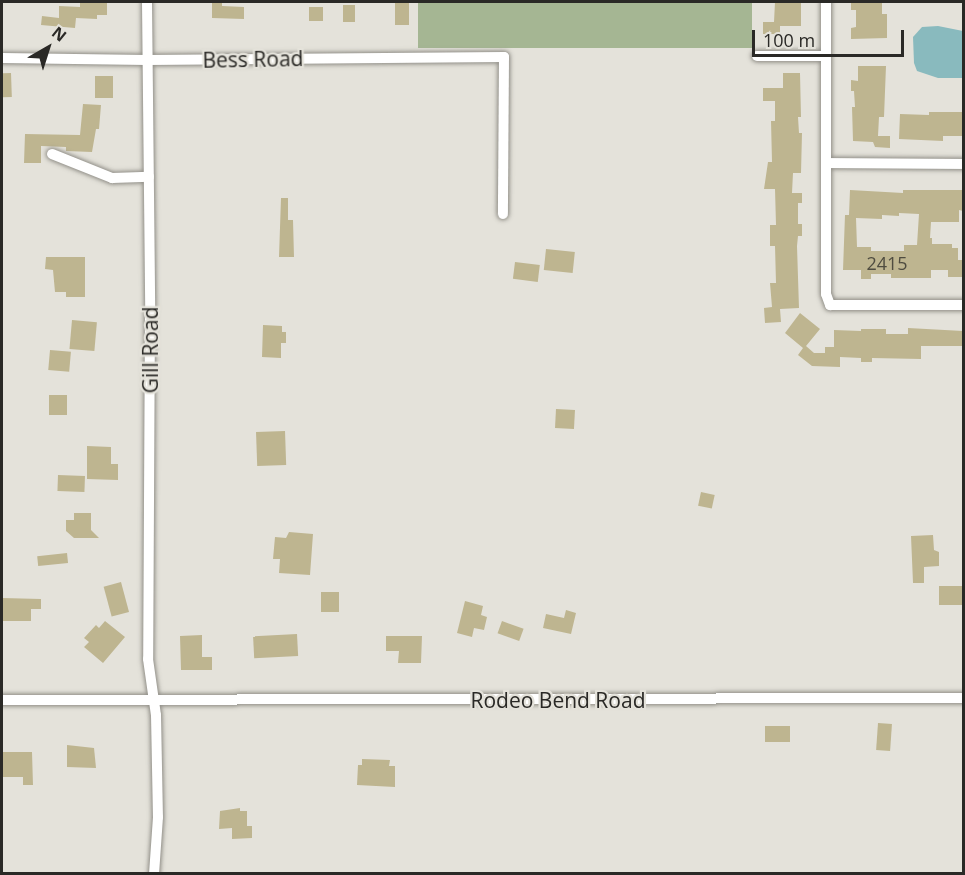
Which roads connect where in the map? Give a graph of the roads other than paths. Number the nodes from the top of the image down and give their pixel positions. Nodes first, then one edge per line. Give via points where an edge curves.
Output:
1 (147, 2) edge
2 (826, 2) edge
3 (757, 56) dead end
4 (826, 56) junction
5 (2, 58) edge
6 (147, 60) junction
7 (52, 154) dead end
8 (826, 163) junction
9 (963, 164) edge
10 (149, 177) junction
11 (503, 214) dead end
12 (963, 305) edge
13 (963, 698) edge
14 (152, 699) junction
15 (2, 700) edge
16 (154, 873) edge

1 - 6 street, Gill Road
2 - 4 street
3 - 4 street
4 - 8 street
5 - 6 street, Bess Road
6 - 10 street, Gill Road
6 - 11 street, Bess Road via 504,57
7 - 10 street via 112,178
8 - 9 street
8 - 12 street via 826,294 830,305
10 - 14 street, Gill Road via 148,659
13 - 14 street, Rodeo Bend Road
14 - 15 street, Rodeo Bend Road
14 - 16 street, Gill Road via 156,715 158,817

